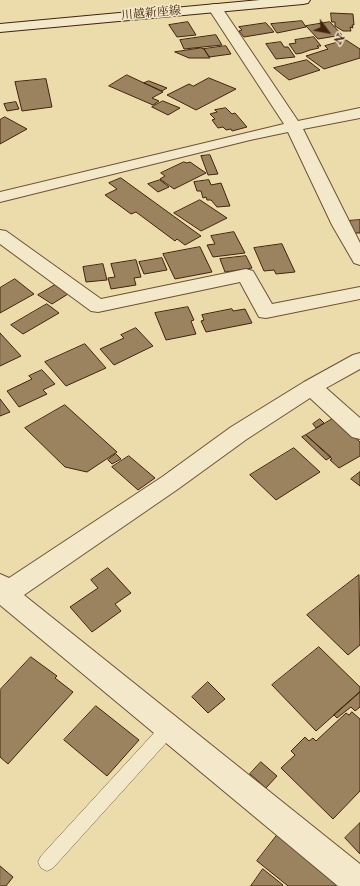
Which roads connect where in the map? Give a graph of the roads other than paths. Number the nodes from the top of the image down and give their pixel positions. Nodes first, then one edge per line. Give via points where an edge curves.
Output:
1 (303, 0) edge
2 (281, 1) edge
3 (215, 8) junction
4 (0, 28) edge
5 (360, 114) edge
6 (294, 127) junction
7 (0, 197) edge
8 (0, 235) edge
9 (360, 259) edge
10 (360, 293) edge
11 (360, 360) edge
12 (311, 387) junction
13 (360, 431) edge
14 (2, 590) edge
15 (170, 727) junction
16 (47, 862) dead end
17 (360, 884) edge

1 - 2 street, 川越新座線
2 - 3 street, 川越新座線
3 - 4 street, 川越新座線
3 - 6 street
5 - 6 street
6 - 7 street via 250,135
6 - 9 street
8 - 10 street via 98,306 246,275 266,312
11 - 12 street
12 - 13 street
12 - 14 street via 239,433 170,483
14 - 15 street
15 - 16 lane
15 - 17 street

